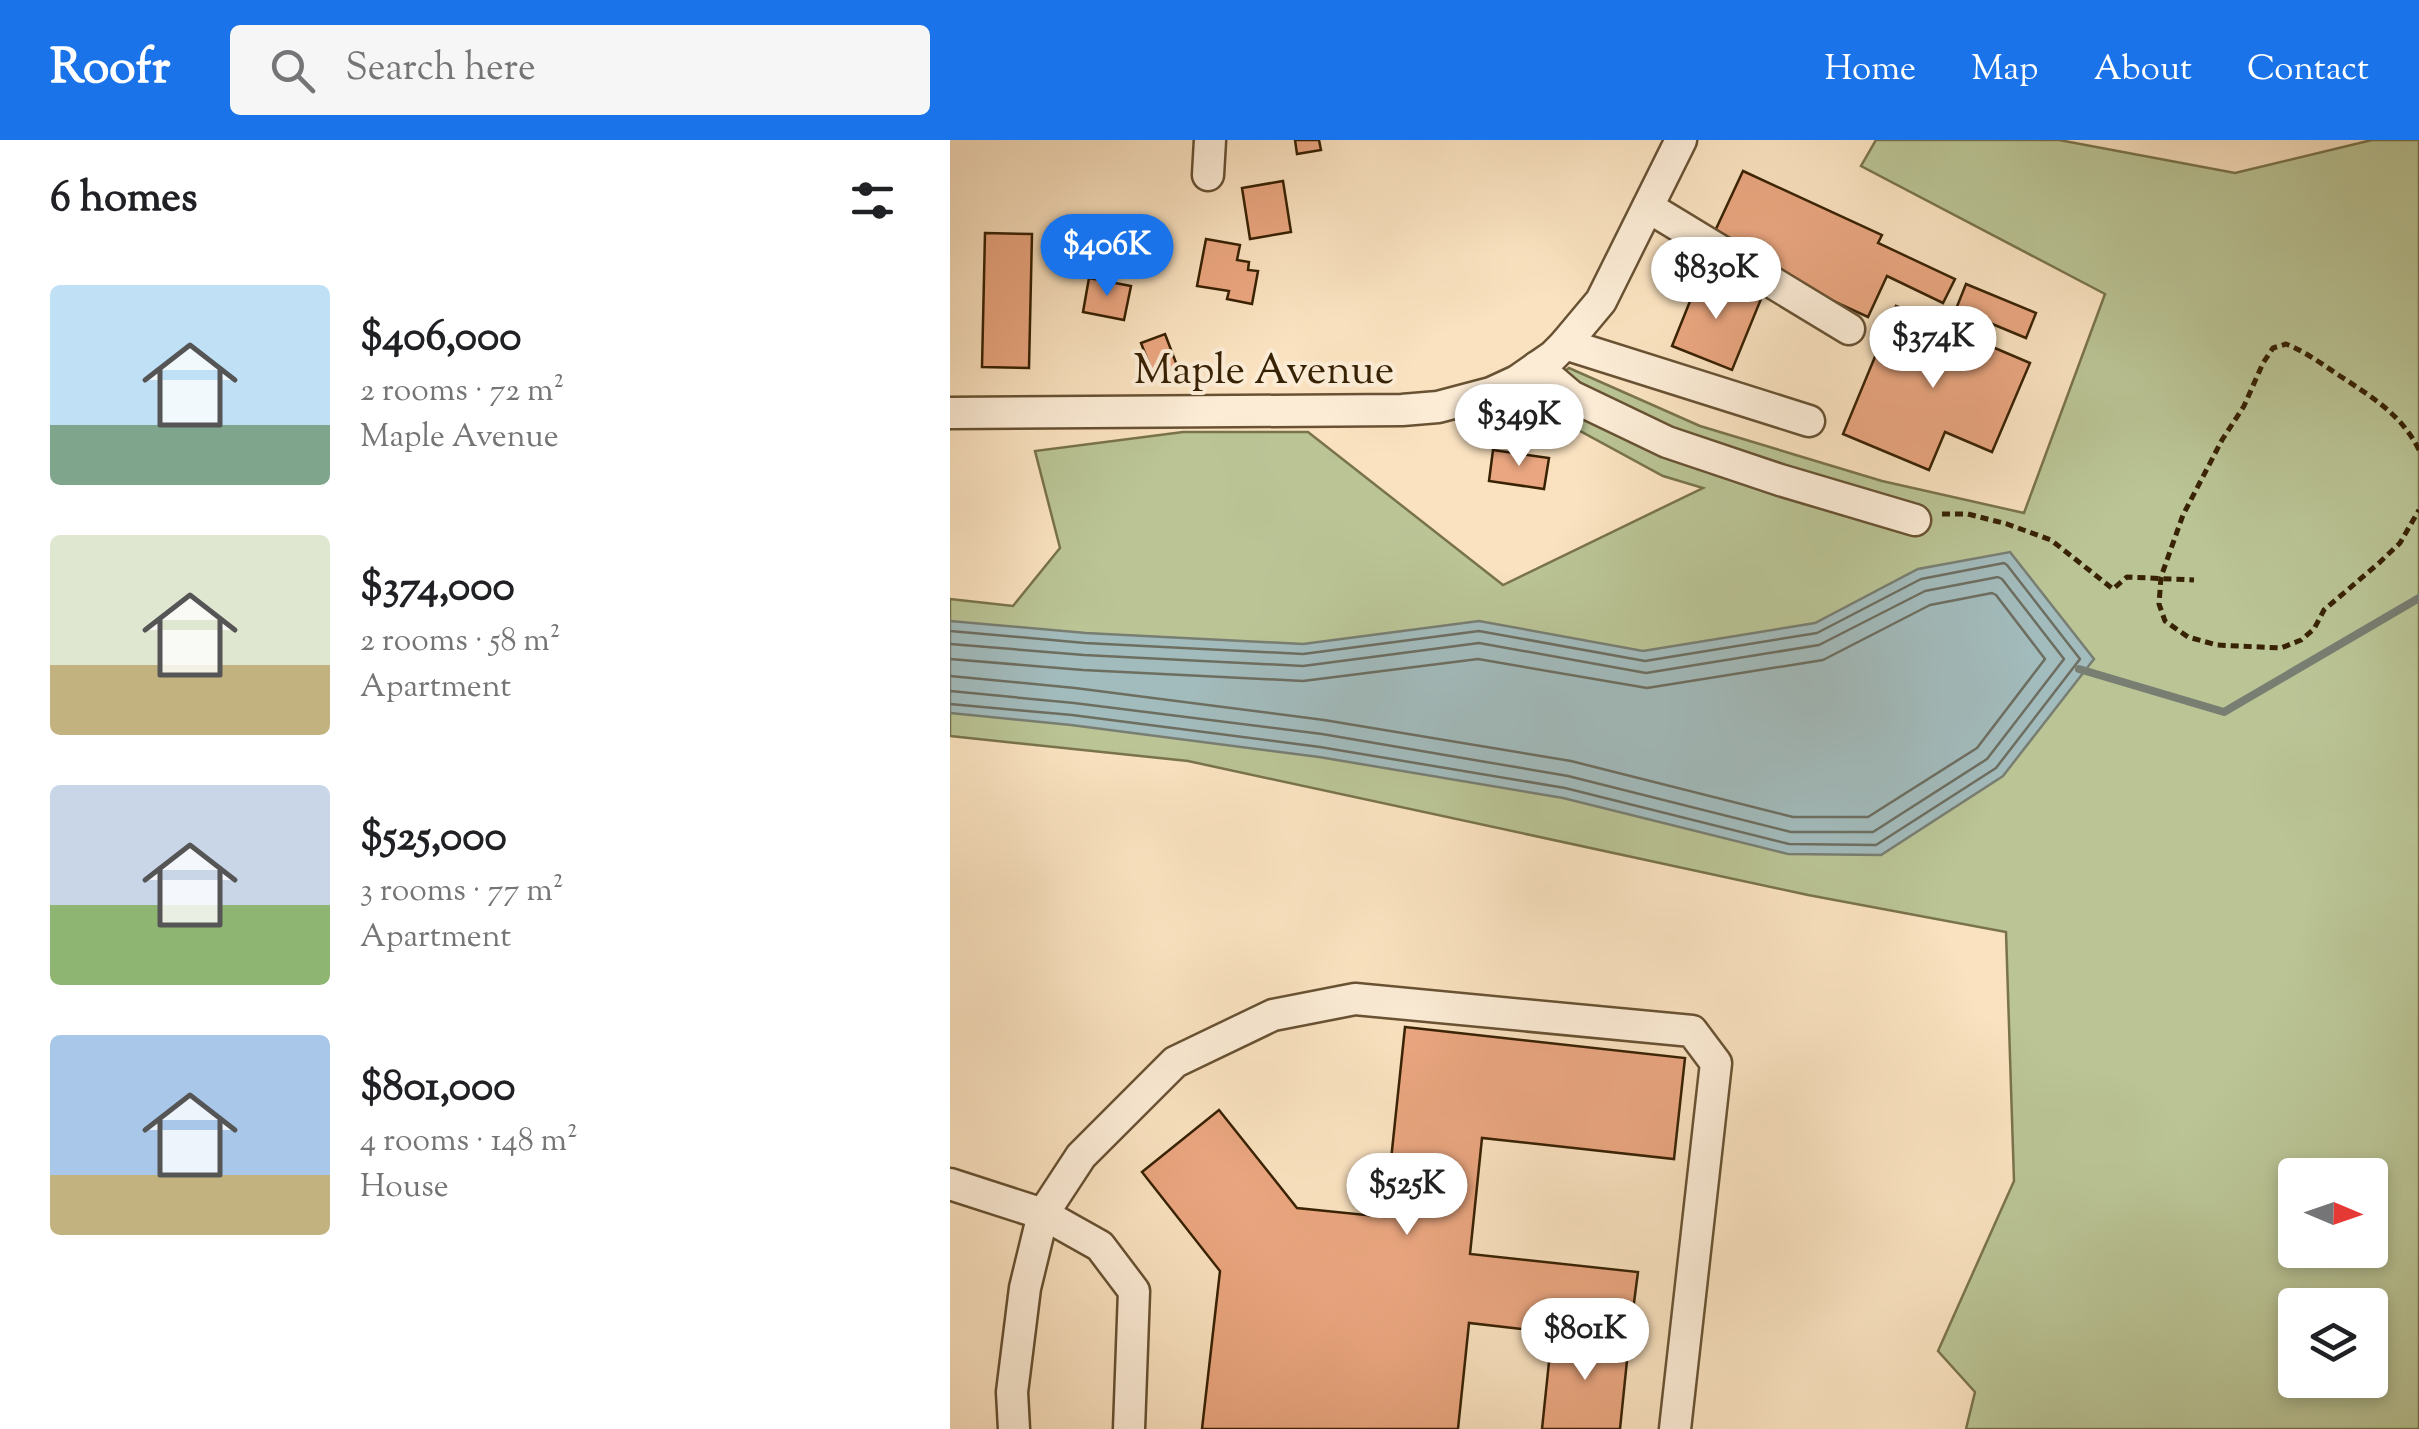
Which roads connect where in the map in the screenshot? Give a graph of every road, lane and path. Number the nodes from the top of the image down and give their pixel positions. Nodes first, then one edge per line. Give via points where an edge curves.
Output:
1 (1210, 140) edge
2 (1680, 140) edge
3 (1208, 175) dead end
4 (1648, 207) junction
5 (1848, 329) dead end
6 (1565, 344) junction
7 (1537, 366) junction
8 (950, 413) edge
9 (1810, 422) dead end
10 (2419, 450) edge
11 (2419, 510) edge
12 (1915, 520) joint
13 (2161, 577) junction
14 (2194, 580) dead end
15 (950, 1184) edge
16 (1044, 1214) junction
17 (1014, 1429) edge
18 (1129, 1429) edge
19 (1675, 1429) edge

1 - 3 street
2 - 4 street, Maple Avenue
4 - 5 street
4 - 6 street, Maple Avenue via 1600,301
6 - 7 street, Maple Avenue
6 - 9 street
7 - 8 street, Maple Avenue via 1491,394 1438,408
7 - 12 street via 1570,396 1667,442
10 - 13 path via 2388,408 2306,352 2286,344 2274,348 2183,515
11 - 13 path via 2400,543 2324,610 2314,629 2281,648 2216,645 2188,636 2165,620
12 - 13 path via 1968,514 2007,524 2051,540 2114,588 2127,577
13 - 14 path
15 - 16 street
16 - 17 street via 1025,1288
16 - 18 street via 1100,1246 1134,1290
16 - 19 street via 1081,1156 1175,1062 1273,1015 1356,999 1692,1032 1716,1062

